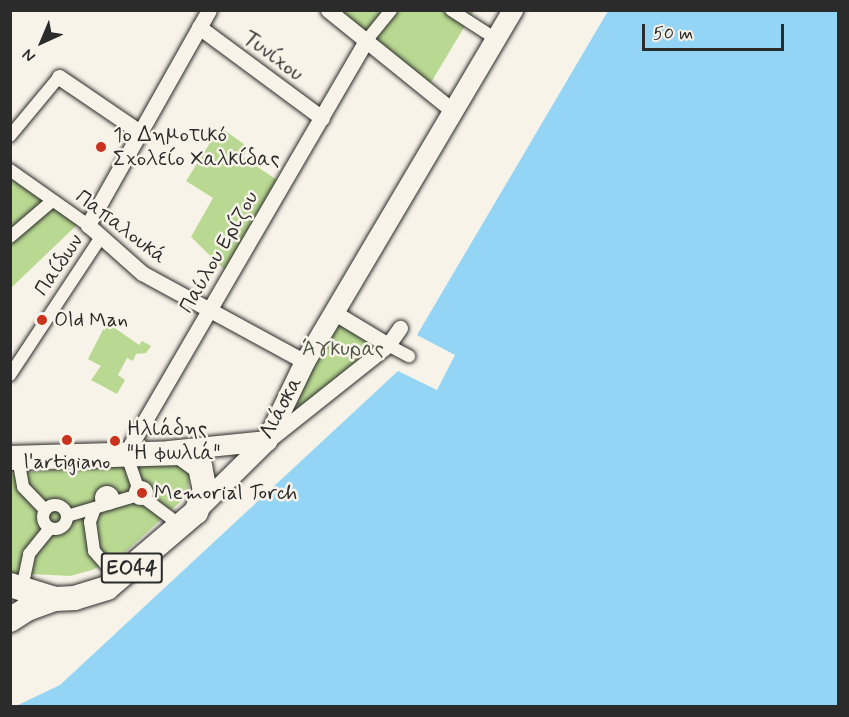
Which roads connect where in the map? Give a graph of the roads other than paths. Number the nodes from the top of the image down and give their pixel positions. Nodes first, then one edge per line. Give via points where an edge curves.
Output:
1 (209, 10) edge
2 (328, 10) edge
3 (391, 10) edge
4 (451, 10) edge
5 (513, 10) edge
6 (199, 27) junction
7 (496, 39) junction
8 (366, 41) junction
9 (59, 77) joint
10 (453, 111) junction
11 (322, 118) junction
12 (140, 132) junction
13 (10, 136) edge
14 (10, 170) edge
15 (51, 202) junction
16 (88, 225) junction
17 (10, 237) edge
18 (101, 237) junction
19 (211, 309) junction
20 (335, 313) junction
21 (400, 328) dead end
22 (388, 345) junction
23 (409, 356) dead end
24 (305, 362) junction
25 (10, 375) edge
26 (267, 441) junction
27 (169, 451) junction
28 (126, 453) junction
29 (14, 458) edge
30 (139, 494) junction
31 (95, 508) junction
32 (45, 510) junction
33 (67, 516) junction
34 (188, 518) junction
35 (50, 528) junction
36 (119, 580) junction
37 (16, 587) edge
38 (55, 598) junction
39 (10, 620) edge

1 - 6 street
2 - 8 street
3 - 8 street
4 - 7 street
5 - 7 street, Λιάσκα
6 - 11 street, Τυνίχου
6 - 12 street
7 - 10 street, Λιάσκα
8 - 10 street
8 - 11 street, Παύλου Ερίζου
9 - 12 street
9 - 13 street
10 - 20 street, Λιάσκα via 447,134
11 - 19 street, Παύλου Ερίζου
12 - 16 street
14 - 15 street, Παπαλουκά
15 - 16 street, Παπαλουκά
15 - 17 street
16 - 18 street, Παπαλουκά
18 - 19 street, Παπαλουκά via 142,273
18 - 25 street, Παίδων
19 - 24 street, Παπαλουκά
19 - 28 street, Παύλου Ερίζου
20 - 22 street
20 - 24 street, Λιάσκα
21 - 22 street
22 - 23 street
22 - 26 street
24 - 26 street, Λιάσκα
26 - 27 street, Λιάσκα
26 - 34 street, Λιάσκα
27 - 28 main road
27 - 34 main road via 191,459 202,473 205,490
28 - 29 main road
28 - 30 street
29 - 32 street via 23,487
30 - 31 street
30 - 34 street
31 - 33 street
31 - 36 street via 90,522 94,551
32 - 33 street via 56,506
32 - 35 street via 44,522
33 - 35 street via 63,526
34 - 36 main road, Λιάσκα / ΕΟ44
35 - 37 street via 29,554
36 - 38 main road, Λιάσκα / ΕΟ44 via 96,592
37 - 38 main road, Λιάσκα / ΕΟ44
38 - 39 main road, ΕΟ44

